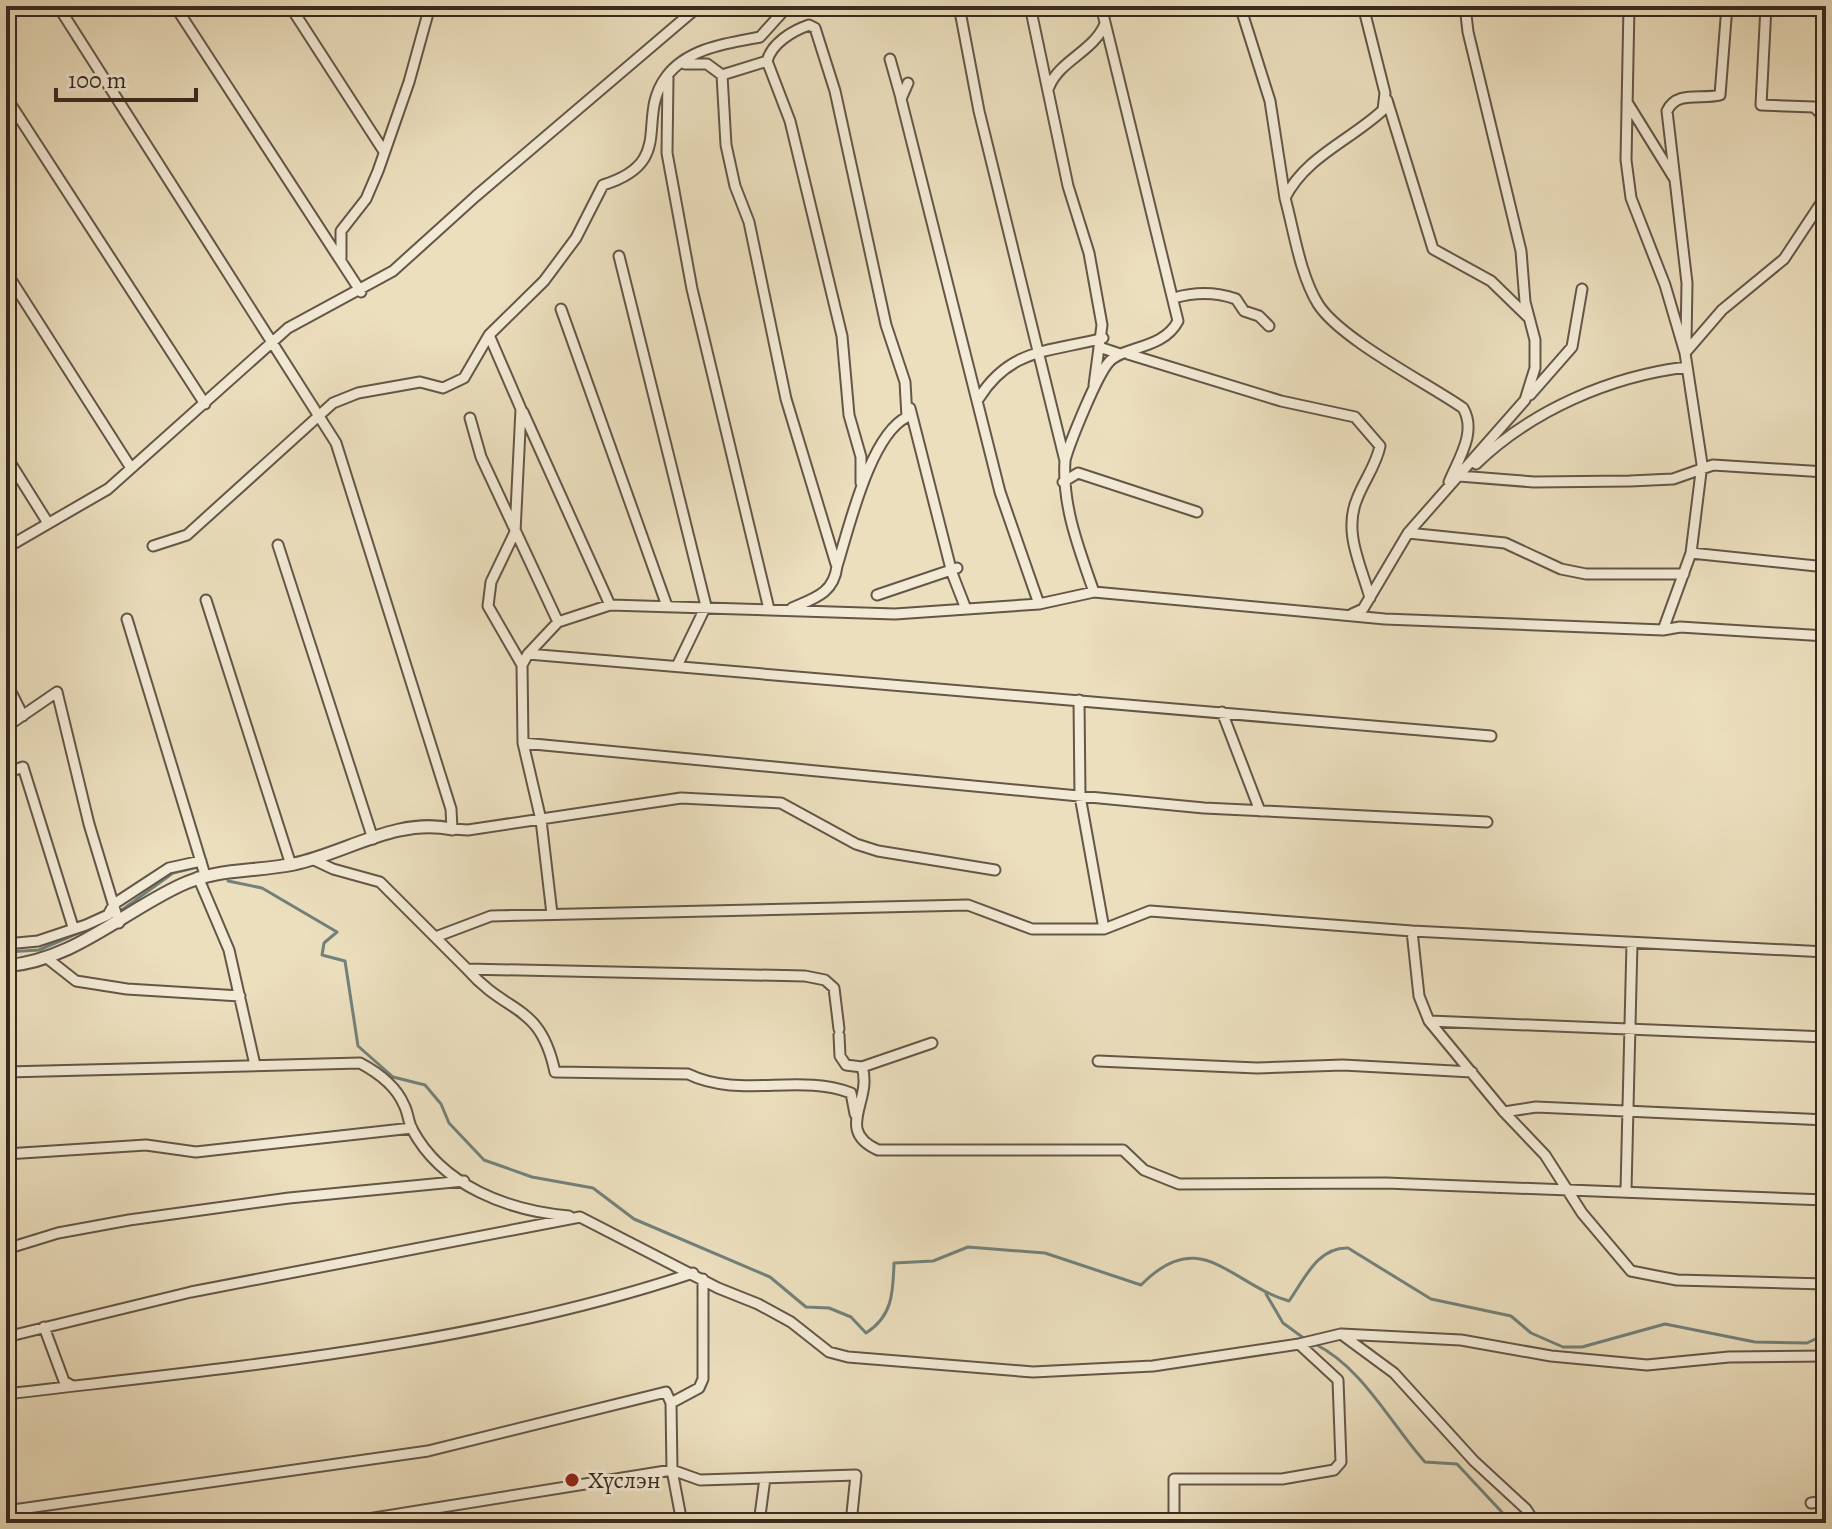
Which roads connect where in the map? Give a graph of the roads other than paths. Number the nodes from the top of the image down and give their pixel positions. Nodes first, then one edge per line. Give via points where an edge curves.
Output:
1 (58, 6) edge
2 (175, 6) edge
3 (290, 6) edge
4 (430, 6) edge
5 (686, 6) edge
6 (699, 6) edge
7 (788, 6) edge
8 (959, 6) edge
9 (1030, 6) edge
10 (1101, 6) edge
11 (1240, 6) edge
12 (1363, 6) edge
13 (1465, 6) edge
14 (1629, 6) edge
15 (1727, 6) edge
16 (1766, 6) edge
17 (1105, 24) junction
18 (677, 25) junction
19 (890, 59) dead end
20 (767, 61) junction
21 (679, 64) junction
22 (668, 74) junction
23 (722, 75) junction
24 (908, 83) dead end
25 (1049, 87) junction
26 (1385, 93) junction
27 (6, 97) edge
28 (901, 99) junction
29 (1627, 102) junction
30 (383, 150) junction
31 (1677, 182) junction
32 (1285, 198) junction
33 (619, 256) dead end
34 (341, 258) junction
35 (6, 272) edge
36 (1582, 289) dead end
37 (361, 292) junction
38 (1174, 298) junction
39 (561, 309) dead end
40 (1528, 316) junction
41 (1269, 326) dead end
42 (489, 335) junction
43 (274, 341) junction
44 (1101, 342) junction
45 (1037, 351) junction
46 (1685, 353) junction
47 (1124, 354) junction
48 (1687, 367) junction
49 (1093, 396) junction
50 (908, 397) junction
51 (979, 398) junction
52 (1525, 400) junction
53 (205, 404) junction
54 (521, 409) junction
55 (320, 414) junction
56 (470, 418) dead end
57 (6, 456) edge
58 (1065, 461) junction
59 (131, 468) junction
60 (1701, 469) junction
61 (1826, 472) edge
62 (1461, 476) junction
63 (1063, 482) junction
64 (1444, 492) junction
65 (858, 498) junction
66 (1197, 512) dead end
67 (48, 523) junction
68 (515, 532) junction
69 (1408, 533) junction
70 (278, 545) dead end
71 (153, 546) dead end
72 (6, 548) edge
73 (1691, 553) junction
74 (837, 566) junction
75 (1826, 567) edge
76 (954, 569) junction
77 (1684, 574) junction
78 (1094, 592) junction
79 (877, 595) dead end
80 (1370, 598) junction
81 (206, 600) dead end
82 (1039, 604) junction
83 (610, 605) junction
84 (667, 606) junction
85 (706, 606) junction
86 (769, 609) junction
87 (966, 609) junction
88 (789, 610) junction
89 (1352, 614) junction
90 (127, 619) dead end
91 (558, 622) junction
92 (1663, 630) junction
93 (1826, 636) edge
94 (528, 654) junction
95 (522, 665) junction
96 (677, 666) junction
97 (6, 682) edge
98 (1079, 700) junction
99 (1222, 712) junction
100 (23, 716) junction
101 (6, 727) edge
102 (1491, 736) dead end
103 (523, 743) junction
104 (6, 773) edge
105 (1080, 796) junction
106 (1260, 811) junction
107 (541, 820) junction
108 (1487, 822) dead end
109 (452, 829) junction
110 (373, 839) junction
111 (314, 860) junction
112 (201, 861) junction
113 (291, 865) junction
114 (995, 870) dead end
115 (202, 876) junction
116 (114, 904) junction
117 (552, 914) junction
118 (119, 923) junction
119 (73, 927) junction
120 (1104, 929) junction
121 (1412, 931) junction
122 (438, 936) junction
123 (1632, 943) junction
124 (6, 944) edge
125 (1826, 952) edge
126 (48, 959) junction
127 (6, 966) edge
128 (467, 969) junction
129 (240, 996) junction
130 (1429, 1021) junction
131 (1628, 1029) junction
132 (1826, 1037) edge
133 (932, 1043) dead end
134 (1098, 1061) dead end
135 (255, 1065) junction
136 (862, 1067) junction
137 (6, 1072) edge
138 (1472, 1072) junction
139 (1628, 1111) junction
140 (1504, 1112) junction
141 (856, 1118) junction
142 (1826, 1120) edge
143 (412, 1128) junction
144 (6, 1154) edge
145 (464, 1181) junction
146 (1565, 1189) junction
147 (1626, 1190) junction
148 (1826, 1200) edge
149 (580, 1217) junction
150 (6, 1249) edge
151 (693, 1273) junction
152 (703, 1279) junction
153 (1826, 1284) edge
154 (44, 1327) junction
155 (1341, 1334) junction
156 (6, 1337) edge
157 (1299, 1344) junction
158 (1826, 1356) edge
159 (72, 1386) junction
160 (6, 1394) edge
161 (671, 1403) junction
162 (672, 1470) junction
163 (765, 1478) junction
164 (1826, 1501) edge
165 (1811, 1503) dead end
166 (6, 1511) edge
167 (343, 1523) edge
168 (682, 1523) edge
169 (759, 1523) edge
170 (851, 1523) edge
171 (1174, 1523) edge
172 (1535, 1523) edge

1 - 43 street
2 - 34 street
3 - 30 street
4 - 30 street
5 - 18 street
6 - 18 street
7 - 21 street via 760,37 731,40
8 - 45 street
9 - 25 street
10 - 17 street
11 - 32 street via 1270,101
12 - 26 street
13 - 40 street via 1521,251
14 - 29 street
15 - 31 street via 1720,95 1680,97 1667,111
16 - 46 street via 1761,105 1814,107 1825,118 1825,197 1784,259 1722,310
17 - 25 street via 1098,39 1053,76
17 - 38 street
18 - 37 street via 393,271
19 - 28 street
20 - 23 street
20 - 50 street via 770,49 795,31 815,28
20 - 65 street via 790,121 842,336 849,415 861,457
21 - 22 street
21 - 23 street via 707,64
22 - 42 street via 640,166 603,185 576,238 544,281
22 - 86 street via 667,153 692,289
23 - 74 street via 732,172 749,222 786,399
24 - 28 street
25 - 44 street via 1068,186 1089,253
26 - 32 street via 1383,110 1298,176
26 - 40 street via 1433,249 1491,281
27 - 53 street
28 - 51 street
29 - 31 street
29 - 46 street via 1631,198
30 - 34 street via 366,199 341,231
31 - 46 street via 1687,283
32 - 64 street via 1310,286 1323,311 1469,417 1467,441
33 - 85 street
34 - 37 street
35 - 59 street
36 - 52 street via 1572,347
37 - 43 street via 288,328
38 - 41 street via 1224,295
38 - 47 street via 1175,328
39 - 84 street
40 - 52 street via 1535,368
42 - 54 street
42 - 55 street via 464,378 452,386 420,382 358,393
43 - 53 street
43 - 55 street
44 - 45 street
44 - 47 street
44 - 49 street
45 - 51 street via 992,378
45 - 58 street
46 - 48 street
47 - 49 street via 1108,363
47 - 80 street via 1363,423 1380,446 1351,515 1351,528
48 - 60 street
48 - 62 street via 1643,372 1603,386 1533,421
49 - 58 street
50 - 65 street via 907,417 898,421 881,447
50 - 76 street
51 - 82 street via 1000,492
52 - 62 street
53 - 59 street
54 - 68 street
54 - 83 street
55 - 71 street via 187,535
55 - 109 street via 336,443 451,809
56 - 68 street
57 - 67 street
58 - 63 street
59 - 67 street via 108,489
60 - 61 street via 1721,465
60 - 62 street via 1673,479 1630,481
60 - 73 street
62 - 64 street
63 - 66 street via 1078,473
63 - 78 street
64 - 69 street
65 - 74 street
67 - 72 street
68 - 91 street
68 - 95 street via 487,593 495,622
69 - 77 street via 1505,543 1561,569 1586,574
69 - 80 street
70 - 110 street
73 - 75 street
73 - 77 street
74 - 88 street via 835,582 826,593
76 - 79 street
76 - 87 street
77 - 92 street
78 - 82 street
78 - 89 street
80 - 89 street
81 - 113 street
82 - 87 street
83 - 84 street
83 - 91 street
84 - 85 street
85 - 86 street
85 - 96 street
86 - 88 street
87 - 88 street via 895,614
89 - 92 street
90 - 112 street
91 - 94 street
92 - 93 street
94 - 95 street
94 - 96 street
95 - 103 street
96 - 98 street
97 - 100 street
98 - 99 street
98 - 105 street
99 - 102 street
99 - 106 street
100 - 101 street
100 - 116 street via 57,692
103 - 105 street
103 - 107 street
104 - 119 street via 23,767
105 - 106 street
105 - 120 street
106 - 108 street
107 - 109 street
107 - 114 street via 681,798 781,803 878,851
107 - 117 street
109 - 110 street via 417,826
110 - 111 street
111 - 113 street
111 - 122 street via 380,882
112 - 115 street
112 - 116 street via 169,868
113 - 115 street
115 - 118 street
115 - 129 street
116 - 118 street
116 - 119 street via 108,915
117 - 120 street via 968,905 1032,929
117 - 122 street via 491,916
118 - 126 street
119 - 124 street via 38,941
120 - 121 street via 1150,911
121 - 123 street
121 - 130 street via 1419,996
122 - 128 street
123 - 125 street
123 - 131 street
126 - 127 street
126 - 129 street via 76,981
128 - 136 street via 825,980 834,988 840,1056 846,1065
128 - 141 street via 485,990 536,1022 555,1072 688,1074 704,1082 738,1085 830,1085 851,1093
129 - 135 street
130 - 131 street
130 - 138 street
131 - 132 street
131 - 139 street
133 - 136 street
134 - 138 street
135 - 137 street
135 - 143 street via 360,1063 389,1083 404,1103
136 - 141 street via 866,1088
138 - 140 street
139 - 140 street via 1536,1107
139 - 142 street
139 - 147 street
140 - 146 street via 1545,1155
141 - 146 street via 857,1135 878,1150 1123,1150 1144,1170 1179,1184 1371,1182
143 - 144 street via 196,1152 146,1145
143 - 145 street via 434,1159
145 - 149 street via 510,1207
145 - 150 street via 129,1220
146 - 147 street
146 - 153 street via 1631,1271 1677,1280
147 - 148 street
149 - 151 street
149 - 154 street via 191,1292
151 - 152 street
151 - 159 street via 646,1289 440,1335 291,1360
152 - 157 street via 791,1322 829,1352 848,1357 1033,1372 1153,1366
152 - 161 street via 703,1379 699,1388
154 - 156 street
154 - 159 street via 64,1381
155 - 157 street
155 - 158 street via 1461,1340 1647,1365
155 - 172 street via 1394,1373
157 - 171 street via 1338,1380 1341,1462 1334,1470 1282,1479 1174,1479
159 - 160 street
161 - 162 street
161 - 166 street via 666,1392 428,1451
162 - 163 street via 700,1480
162 - 167 street
162 - 168 street
163 - 169 street
163 - 170 street via 856,1475
164 - 165 street

